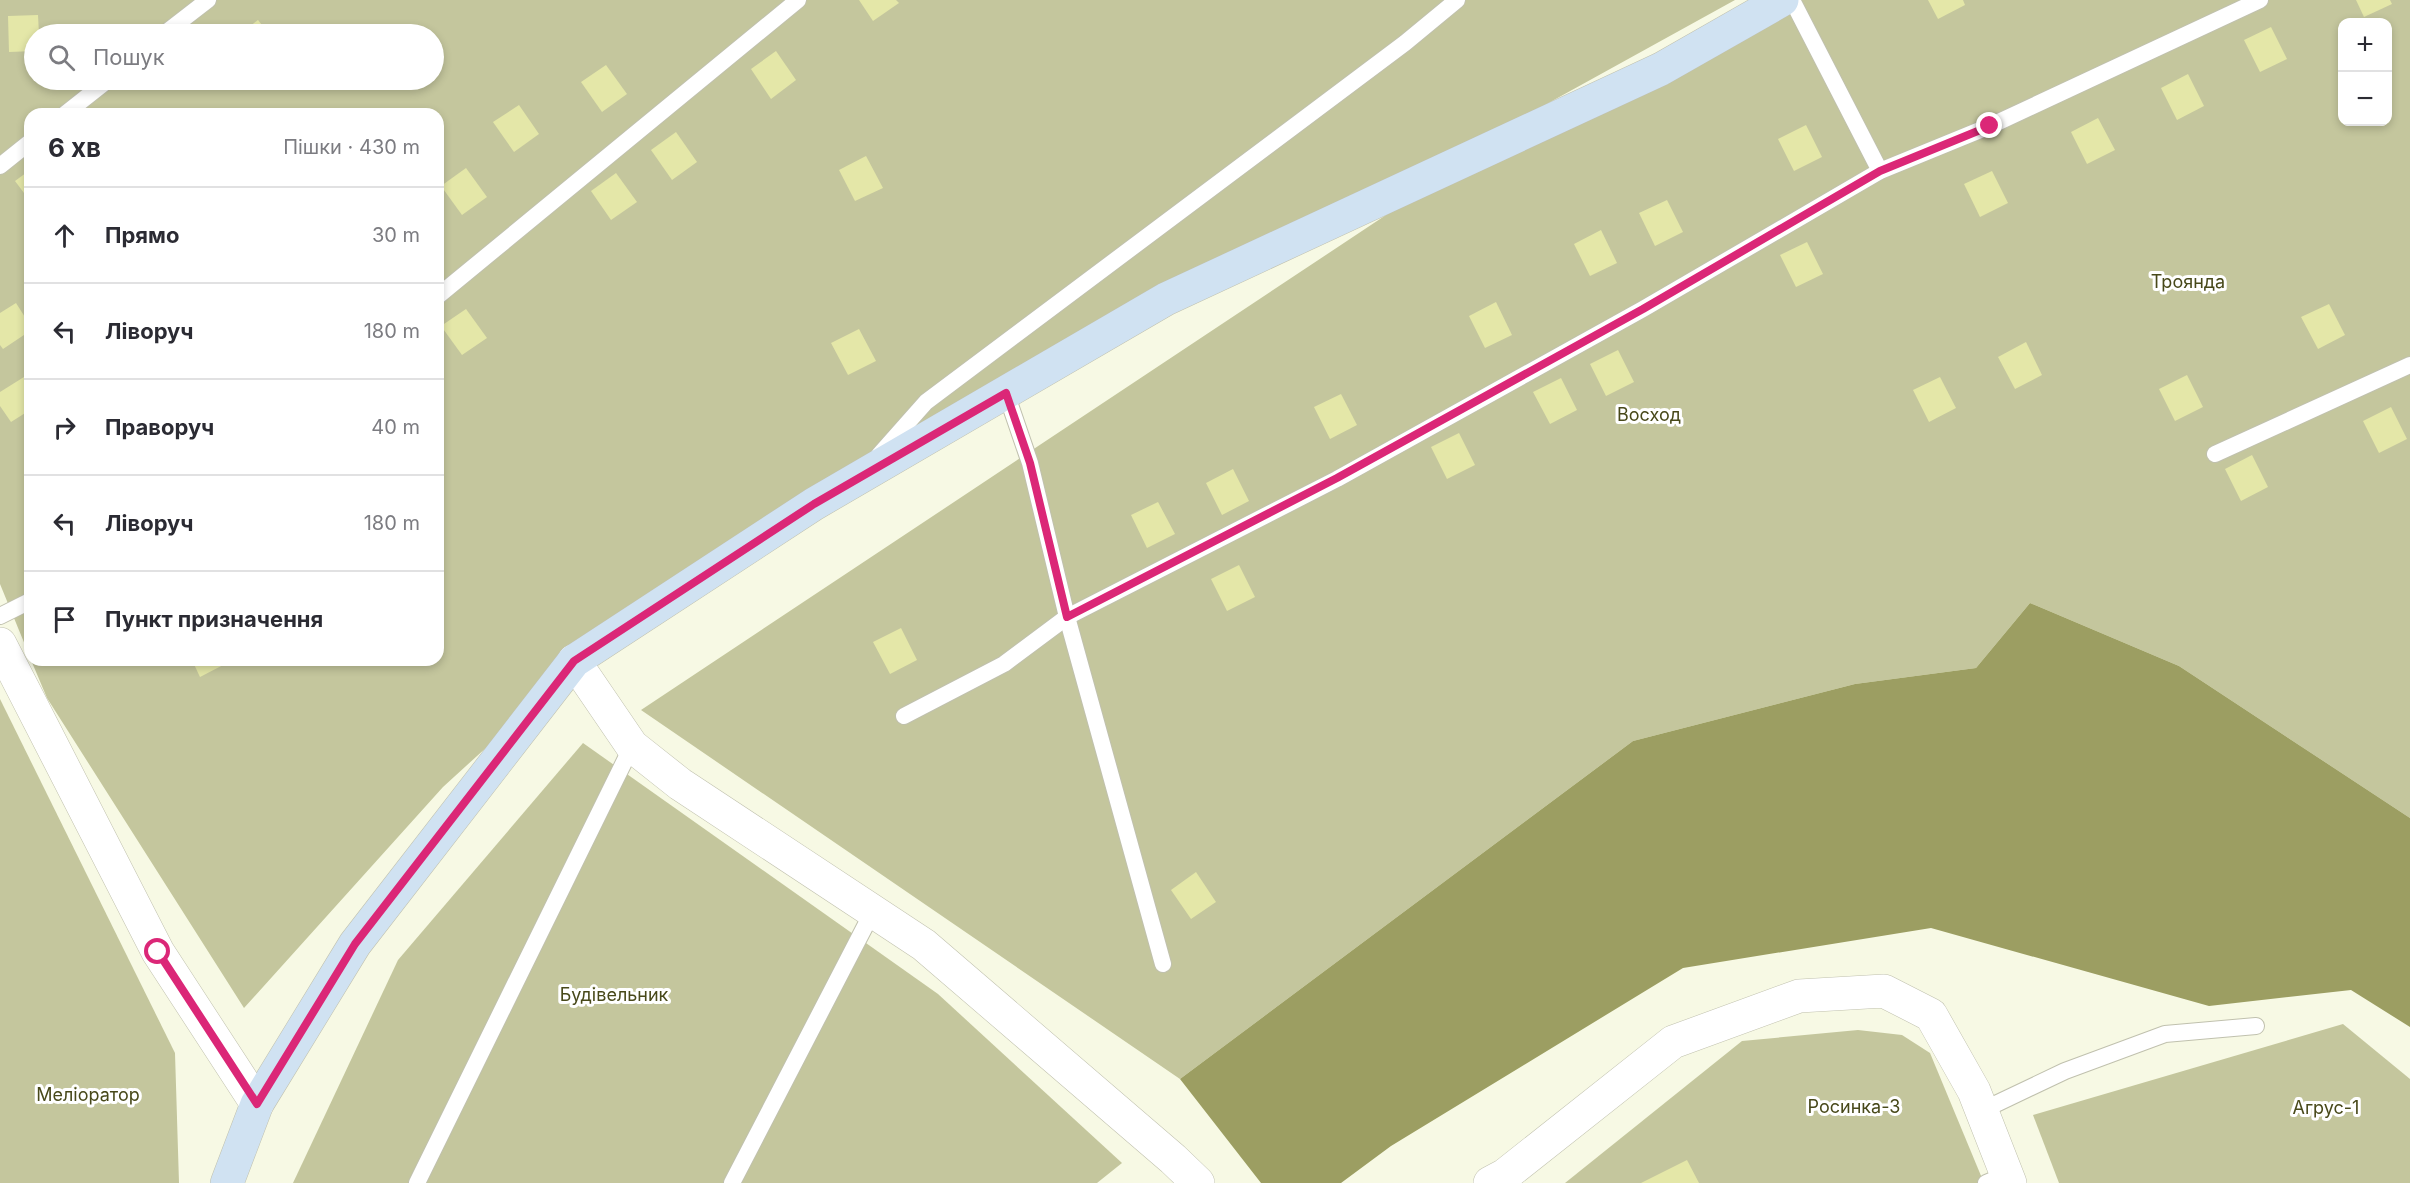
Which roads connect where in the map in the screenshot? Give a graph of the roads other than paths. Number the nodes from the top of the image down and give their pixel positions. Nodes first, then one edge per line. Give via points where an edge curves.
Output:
1 (208, 0) edge
2 (798, 0) edge
3 (1457, 0) edge
4 (1782, 0) edge
5 (1792, 0) edge
6 (2260, 0) edge
7 (177, 24) edge
8 (95, 90) edge
9 (73, 108) edge
10 (24, 147) edge
11 (0, 166) edge
12 (1880, 171) junction
13 (444, 291) edge
14 (2410, 365) edge
15 (1006, 393) junction
16 (2215, 453) dead end
17 (814, 504) junction
18 (24, 604) edge
19 (0, 616) edge
20 (1067, 617) junction
21 (0, 644) edge
22 (574, 661) junction
23 (904, 716) dead end
24 (632, 746) junction
25 (873, 911) junction
26 (1163, 964) dead end
27 (2256, 1026) dead end
28 (257, 1104) junction
29 (1982, 1111) junction
30 (2001, 1180) edge
31 (227, 1183) edge
32 (417, 1183) edge
33 (732, 1183) edge
34 (1198, 1183) edge
35 (1490, 1183) edge

1 - 7 lane
2 - 13 lane
3 - 17 lane via 1406,43 926,402 873,462
4 - 15 street via 1661,69 1166,299
5 - 12 lane
6 - 12 lane via 1990,126
8 - 9 lane
10 - 11 lane
12 - 20 lane via 1643,309 1347,473
14 - 16 lane
15 - 17 street
15 - 20 lane via 1030,463
17 - 22 street
18 - 19 lane
20 - 23 lane via 1004,664
20 - 26 lane
21 - 28 street via 158,952
22 - 24 street
22 - 28 street via 355,944
24 - 25 street via 680,783
24 - 32 lane
25 - 33 lane
25 - 34 street via 924,945
27 - 29 lane via 2165,1034 2066,1071
28 - 31 street
29 - 30 street
29 - 35 street via 1931,1015 1884,991 1799,996 1673,1042

